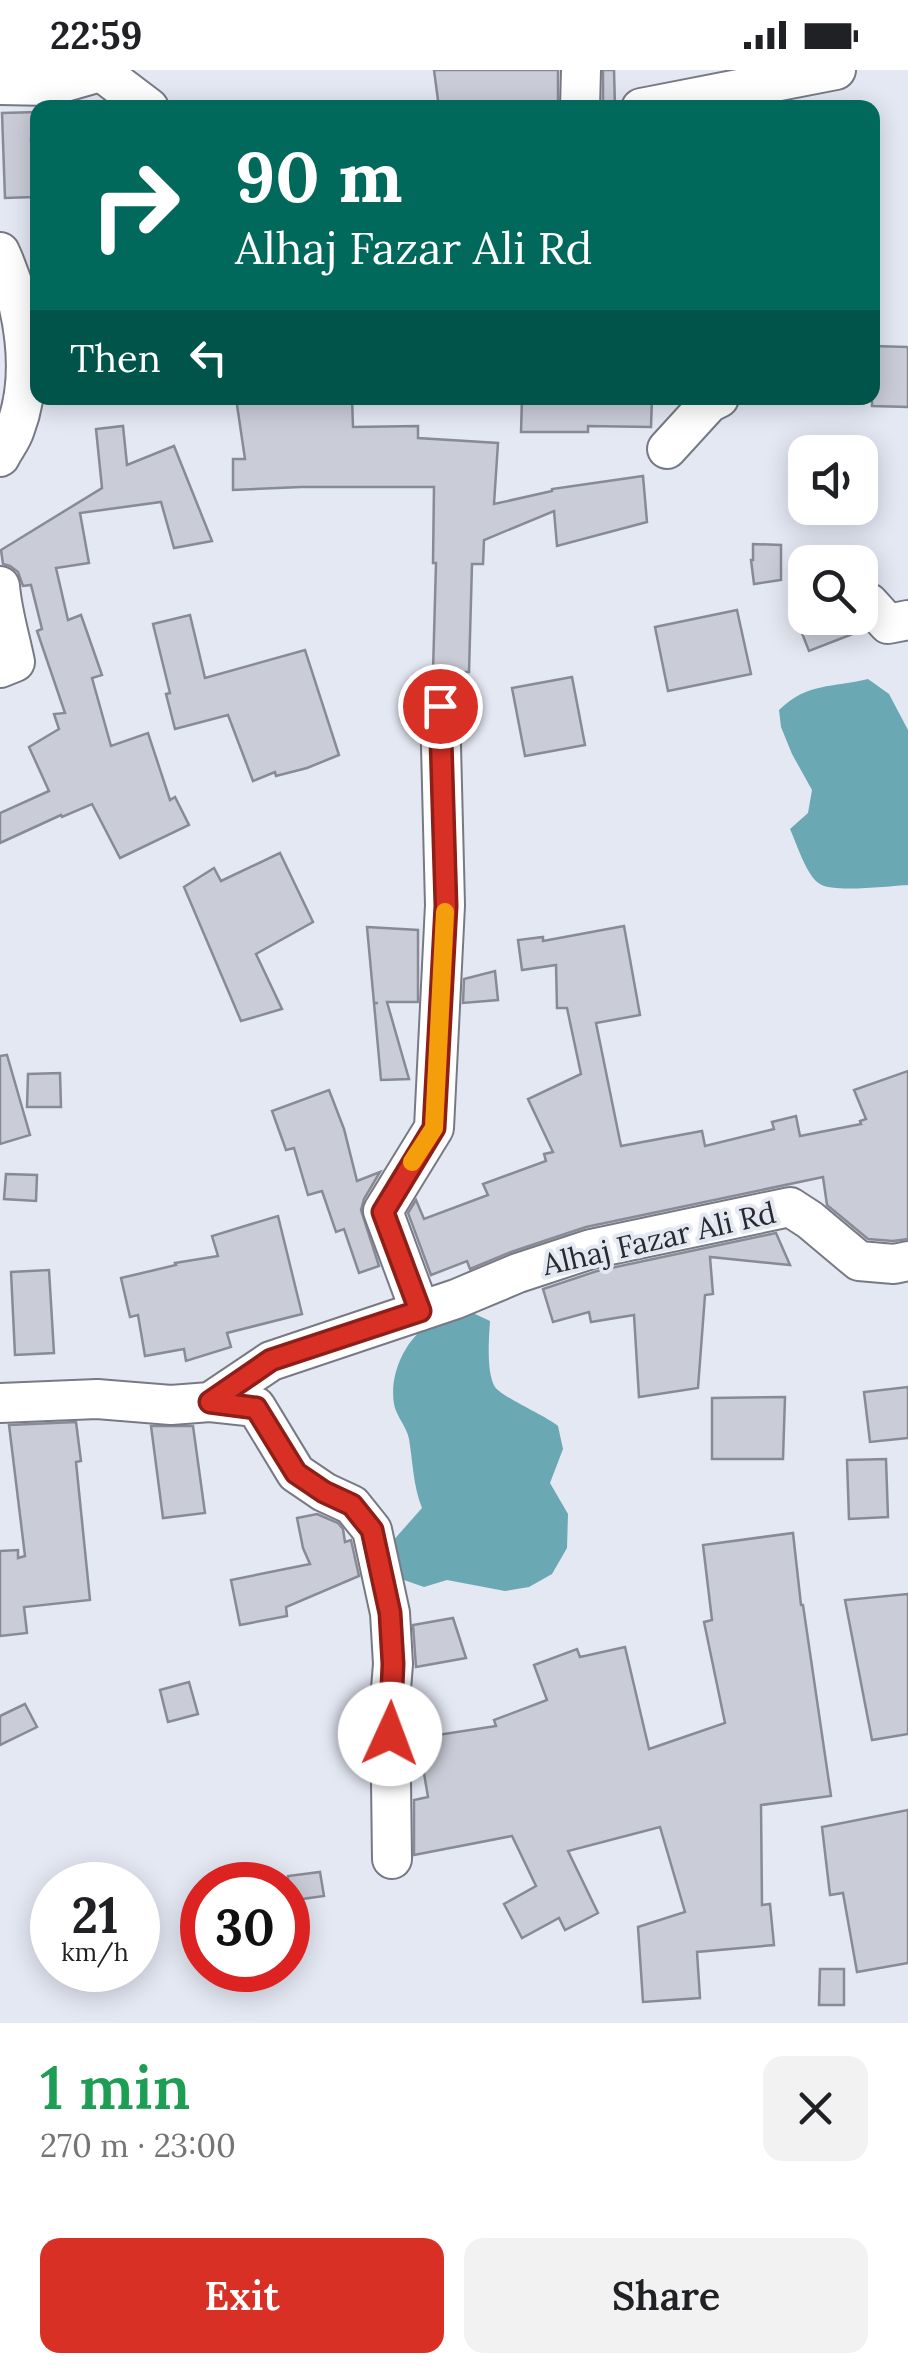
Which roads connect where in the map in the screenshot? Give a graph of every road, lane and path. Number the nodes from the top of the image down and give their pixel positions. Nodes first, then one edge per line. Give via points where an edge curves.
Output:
1 (581, 70) edge
2 (836, 70) edge
3 (100, 71) edge
4 (0, 86) edge
5 (138, 100) edge
6 (580, 100) edge
7 (687, 100) edge
8 (0, 252) edge
9 (708, 405) edge
10 (667, 449) dead end
11 (0, 457) edge
12 (0, 586) edge
13 (878, 613) edge
14 (908, 620) edge
15 (0, 668) edge
16 (440, 706) dead end
17 (908, 1262) edge
18 (420, 1311) junction
19 (0, 1402) edge
20 (210, 1402) junction
21 (392, 1860) dead end

1 - 6 street
2 - 7 street
3 - 4 street via 51,86
3 - 5 street
8 - 11 street via 25,334 20,415
9 - 10 street
12 - 15 street via 15,662
13 - 14 street via 888,624
16 - 18 street via 446,906 434,1128 383,1212
17 - 18 street, Alhaj Fazar Ali Rd via 859,1261 790,1207 591,1250
18 - 20 street, Alhaj Fazar Ali Rd via 271,1360
19 - 20 street
20 - 21 street via 256,1408 296,1473 352,1505 372,1530 391,1629

